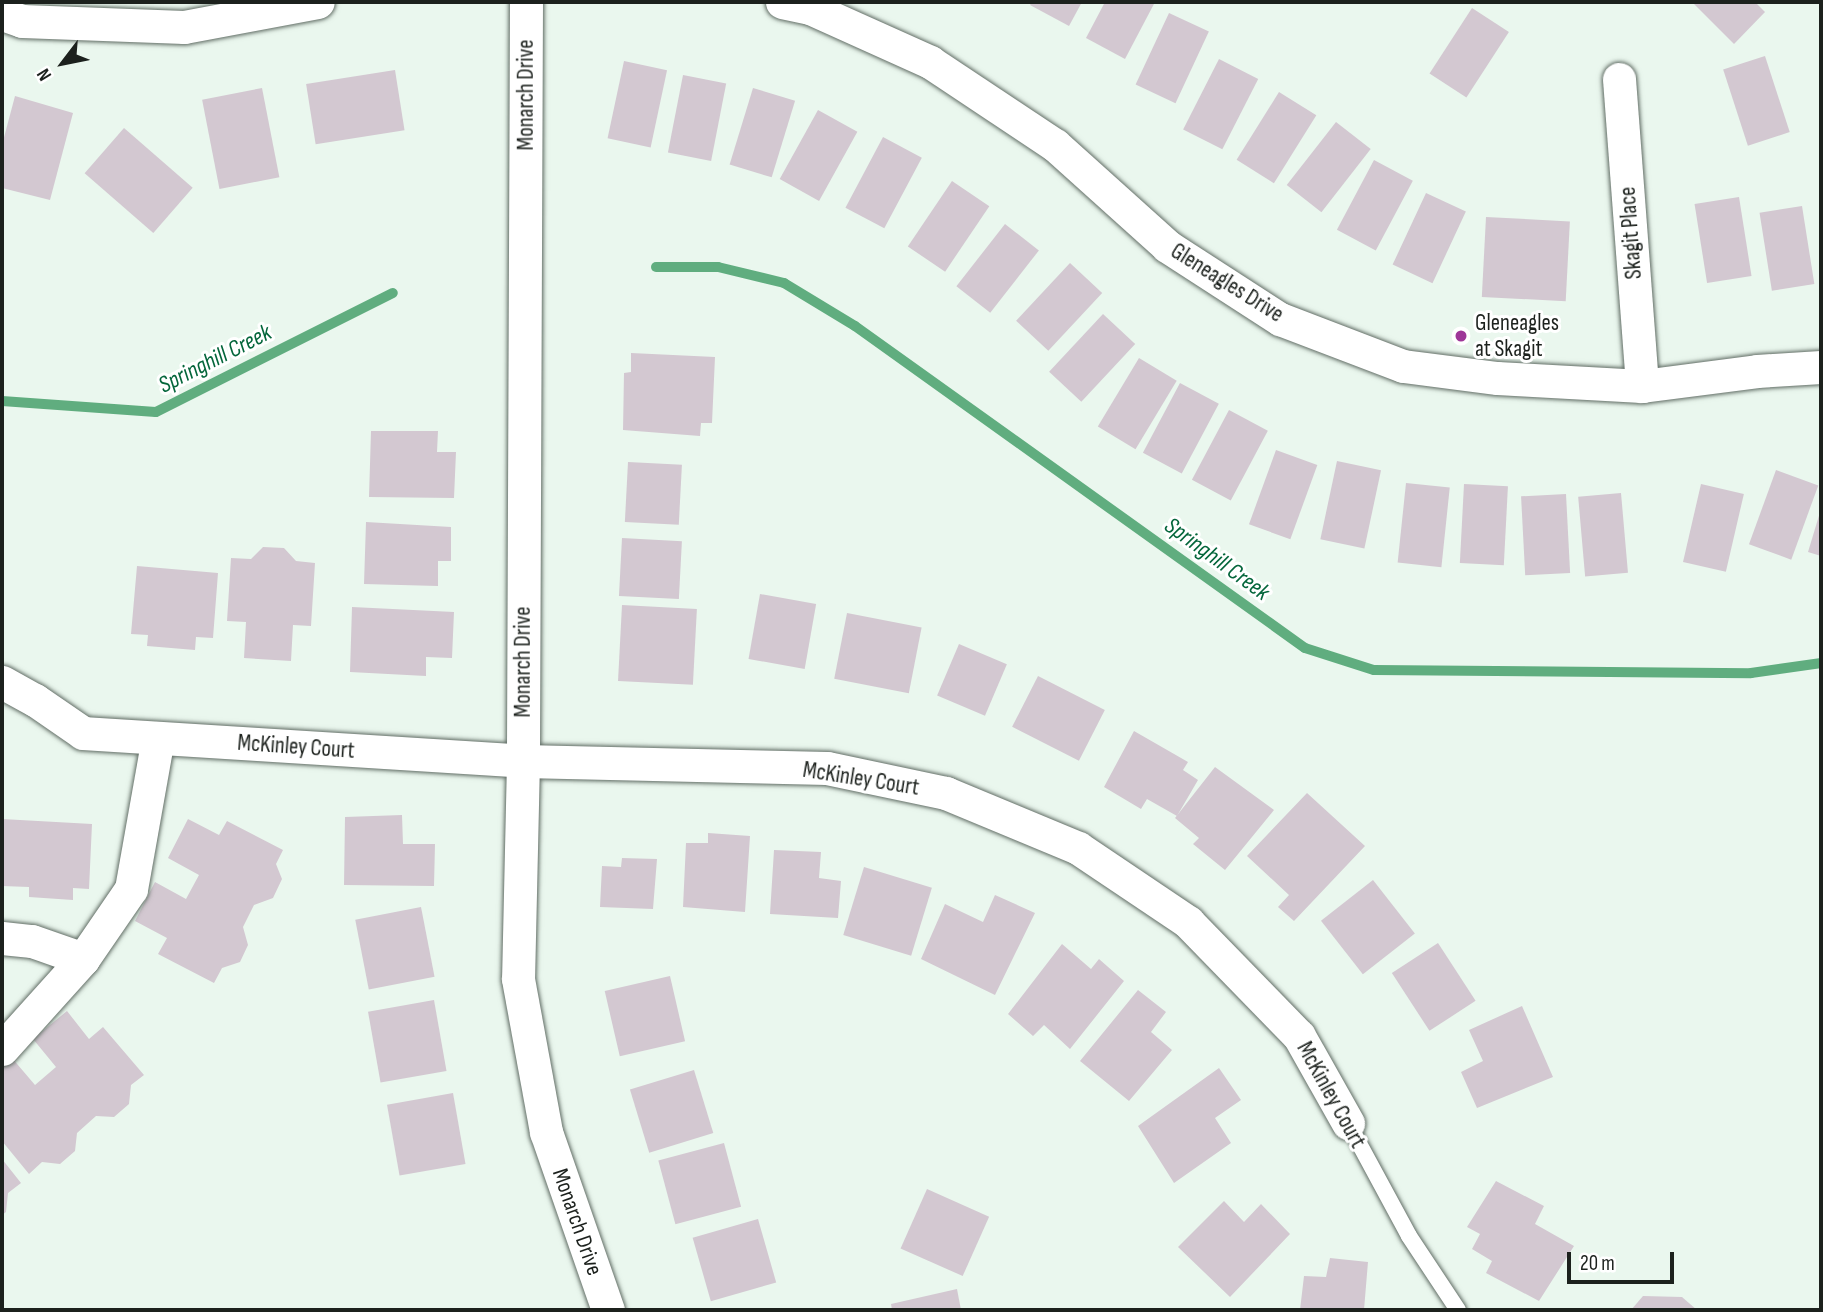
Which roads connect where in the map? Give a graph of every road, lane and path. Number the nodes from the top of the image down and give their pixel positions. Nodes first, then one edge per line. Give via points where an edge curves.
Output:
1 (318, 2) edge
2 (526, 2) edge
3 (782, 2) edge
4 (2, 14) edge
5 (1619, 79) dead end
6 (1821, 368) edge
7 (1642, 386) junction
8 (2, 682) edge
9 (158, 738) junction
10 (523, 761) junction
11 (2, 938) edge
12 (83, 959) junction
13 (2, 1048) edge
14 (1348, 1123) joint
15 (608, 1310) edge
16 (1458, 1310) edge

1 - 4 street via 184,27 22,21
2 - 10 street, Monarch Drive
3 - 7 street, Gleneagles Drive via 810,8 930,62 1055,145 1167,246 1280,319 1403,366 1497,378
5 - 7 street, Skagit Place
6 - 7 street, Gleneagles Drive
8 - 9 street, McKinley Court via 83,733
9 - 10 street, McKinley Court
9 - 12 street via 131,889
10 - 14 street, McKinley Court via 827,768 946,793 1078,848 1188,922 1299,1036
10 - 15 street, Monarch Drive via 518,979 546,1132
11 - 12 street via 32,941
12 - 13 street
14 - 16 lane, McKinley Court via 1409,1236

